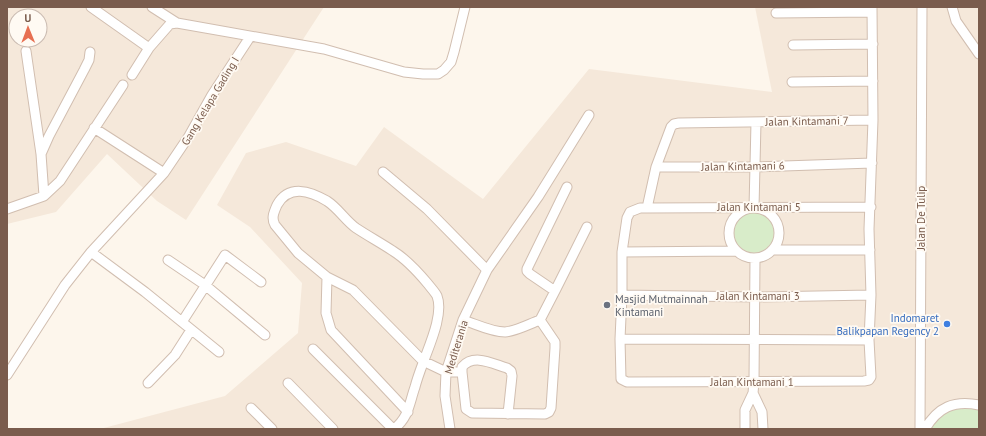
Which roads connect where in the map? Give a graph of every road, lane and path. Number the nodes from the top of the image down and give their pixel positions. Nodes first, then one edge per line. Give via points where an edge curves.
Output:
1 (91, 7) edge
2 (152, 7) edge
3 (465, 7) edge
4 (922, 7) edge
5 (952, 7) edge
6 (872, 9) edge
7 (776, 13) dead end
8 (173, 23) junction
9 (250, 37) junction
10 (873, 44) junction
11 (793, 45) dead end
12 (149, 48) junction
13 (26, 51) dead end
14 (90, 52) dead end
15 (979, 54) edge
16 (132, 75) dead end
17 (873, 81) junction
18 (792, 82) dead end
19 (123, 85) dead end
20 (589, 115) dead end
21 (873, 120) junction
22 (756, 122) junction
23 (94, 128) junction
24 (41, 154) junction
25 (872, 163) junction
26 (656, 167) junction
27 (754, 167) junction
28 (383, 172) dead end
29 (164, 173) junction
30 (567, 187) dead end
31 (44, 196) junction
32 (754, 207) junction
33 (871, 207) junction
34 (647, 208) junction
35 (7, 209) edge
36 (587, 227) dead end
37 (772, 250) junction
38 (870, 250) junction
39 (737, 251) junction
40 (91, 252) junction
41 (622, 252) junction
42 (755, 258) junction
43 (168, 260) dead end
44 (487, 270) junction
45 (327, 277) junction
46 (261, 282) dead end
47 (205, 285) junction
48 (554, 290) junction
49 (622, 295) junction
50 (871, 295) junction
51 (755, 297) junction
52 (463, 320) junction
53 (540, 320) junction
54 (182, 322) junction
55 (191, 330) junction
56 (265, 335) dead end
57 (620, 339) junction
58 (755, 339) junction
59 (869, 340) junction
60 (313, 349) dead end
61 (219, 352) dead end
62 (423, 362) junction
63 (446, 372) junction
64 (462, 372) junction
65 (7, 375) edge
66 (148, 382) dead end
67 (754, 382) junction
68 (288, 384) dead end
69 (753, 393) junction
70 (979, 405) edge
71 (251, 408) dead end
72 (408, 412) junction
73 (508, 414) junction
74 (272, 429) edge
75 (333, 429) edge
76 (393, 429) edge
77 (450, 429) edge
78 (744, 429) edge
79 (763, 429) edge
80 (920, 429) edge
81 (925, 429) edge

1 - 12 street
2 - 8 street
3 - 9 street via 451,62 438,74 404,72 324,49
4 - 80 street, Jalan De Tulip
5 - 15 street via 956,21
6 - 7 street
6 - 10 street
8 - 9 street
8 - 12 street
9 - 29 street, Gang Kelapa Gading I via 212,95 190,136
10 - 11 street
10 - 17 street
12 - 16 street
13 - 24 street
14 - 24 street via 89,60
17 - 18 street
17 - 21 street
19 - 23 street
20 - 44 street, Mediterania via 538,197
21 - 22 street, Jalan Kintamani 7
21 - 25 street
22 - 26 street via 674,124
22 - 27 street, Jalan Kintamani 7
23 - 29 street
23 - 31 street via 60,181
24 - 31 street
25 - 27 street, Jalan Kintamani 6
25 - 33 street
26 - 27 street, Jalan Kintamani 6
26 - 34 street
27 - 32 street, Jalan Kintamani 7
28 - 44 street via 427,208
29 - 40 street, Gang Kelapa Gading I
30 - 48 street via 527,269 530,274
31 - 35 street
32 - 33 street, Jalan Kintamani 5
32 - 34 street, Jalan Kintamani 5
32 - 37 street via 772,215 778,226 779,239
32 - 39 street via 742,212 732,221 730,240
33 - 38 street
34 - 41 street, Jalan Kintamani 5 via 630,212
36 - 48 street
37 - 38 street
37 - 42 street
38 - 50 street
39 - 41 street
39 - 42 street
40 - 54 street
40 - 65 street, Gang Kelapa Gading I via 65,285
41 - 49 street
42 - 51 street
43 - 47 street
44 - 52 street, Mediterania
45 - 62 street via 353,290
45 - 62 street via 298,253 273,220 278,203 286,194 294,191 304,192 328,202 356,228 394,251 437,295 437,320
45 - 72 street via 326,313 331,330
46 - 47 street via 225,255
47 - 54 street
47 - 56 street
48 - 53 street
49 - 51 street, Jalan Kintamani 3
49 - 57 street
50 - 51 street, Jalan Kintamani 3
50 - 59 street
51 - 58 street
52 - 53 street via 504,332
52 - 63 street, Mediterania
53 - 73 street via 555,348 551,408 545,414
54 - 55 street
55 - 61 street
55 - 66 street via 175,355
57 - 58 street
57 - 67 street, Jalan Kintamani 1 via 621,379 627,382
58 - 59 street
58 - 67 street
59 - 67 street, Jalan Kintamani 1 via 869,380
60 - 76 street
62 - 63 street
62 - 72 street
63 - 64 street
63 - 77 street, Mediterania via 445,396
64 - 73 street via 468,411 472,414
64 - 73 street via 462,367 466,363 477,359 511,371
67 - 69 street
68 - 75 street
69 - 78 street via 745,410
69 - 79 street via 762,412
70 - 81 street via 958,403 947,406 930,420
71 - 74 street
72 - 76 street via 402,422

